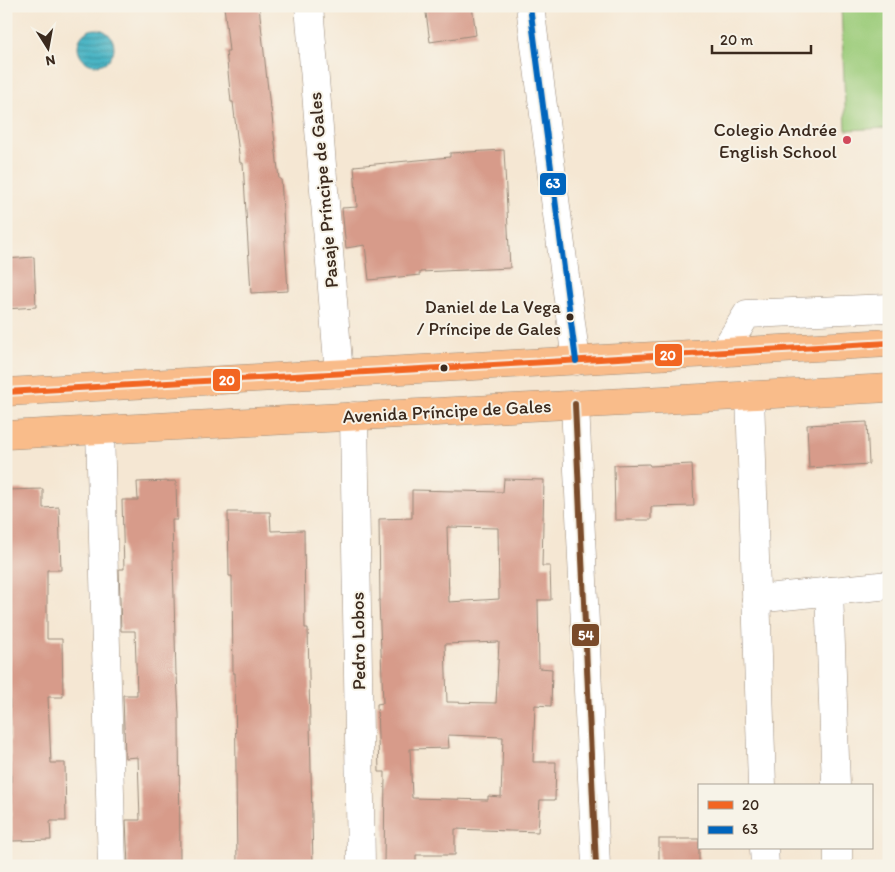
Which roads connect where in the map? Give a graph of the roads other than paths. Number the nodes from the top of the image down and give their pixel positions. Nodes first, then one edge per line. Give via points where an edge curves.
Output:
1 (309, 6) edge
2 (530, 6) edge
3 (889, 308) edge
4 (889, 343) edge
5 (724, 353) junction
6 (576, 360) junction
7 (339, 374) junction
8 (889, 388) edge
9 (6, 392) edge
10 (750, 395) junction
11 (575, 404) junction
12 (354, 416) junction
13 (100, 430) junction
14 (6, 435) edge
15 (889, 585) edge
16 (829, 591) junction
17 (756, 599) junction
18 (762, 784) edge
19 (836, 784) edge
20 (764, 850) edge
21 (838, 850) edge
22 (112, 866) edge
23 (361, 866) edge
24 (596, 866) edge
25 (765, 866) edge
26 (838, 866) edge

1 - 7 street, Pasaje Príncipe de Gales
2 - 6 street
3 - 5 street via 748,314
4 - 5 main road
5 - 6 main road
6 - 7 main road
7 - 9 main road
8 - 10 main road, Avenida Príncipe de Gales
10 - 11 main road, Avenida Príncipe de Gales
10 - 17 street
11 - 12 main road, Avenida Príncipe de Gales
11 - 24 street
12 - 13 main road, Avenida Príncipe de Gales
12 - 23 street, Pedro Lobos
13 - 14 main road, Avenida Príncipe de Gales
13 - 22 street
15 - 16 street
16 - 17 street
16 - 19 street
17 - 18 street
20 - 25 street
21 - 26 street

